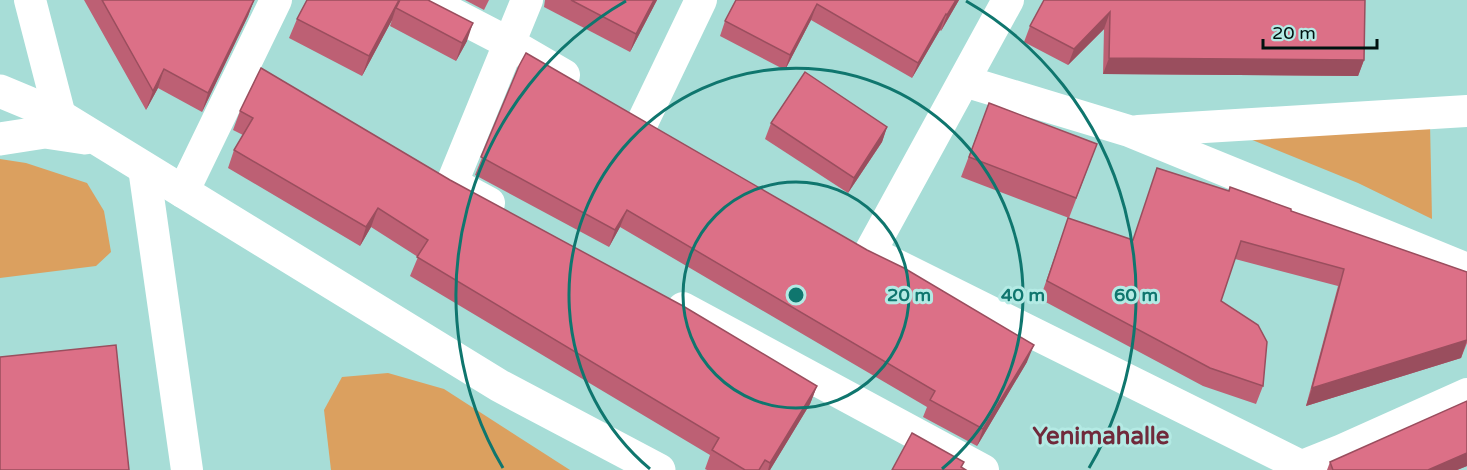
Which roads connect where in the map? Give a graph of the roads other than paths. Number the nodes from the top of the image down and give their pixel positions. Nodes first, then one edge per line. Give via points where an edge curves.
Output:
1 (30, 0) edge
2 (276, 0) edge
3 (426, 0) edge
4 (527, 0) edge
5 (701, 0) edge
6 (1008, 0) edge
7 (509, 43) junction
8 (964, 81) junction
9 (0, 91) edge
10 (591, 91) edge
11 (1467, 111) edge
12 (60, 117) junction
13 (643, 121) edge
14 (1129, 131) junction
15 (0, 139) edge
16 (96, 140) junction
17 (144, 168) junction
18 (183, 192) junction
19 (514, 217) edge
20 (1467, 269) edge
21 (660, 296) edge
22 (1467, 394) edge
23 (1296, 468) edge
24 (187, 470) edge
25 (659, 470) edge
26 (983, 470) edge

1 - 12 street
2 - 18 street
3 - 7 street
4 - 7 street
5 - 13 street
6 - 8 street
7 - 10 street
7 - 19 street via 452,183
8 - 14 street
8 - 23 street via 860,246
9 - 12 street
11 - 14 street
12 - 16 street
14 - 20 street
15 - 16 street via 45,132
16 - 17 street
17 - 18 street
17 - 24 street
18 - 25 street via 500,386
21 - 26 street
22 - 23 street

